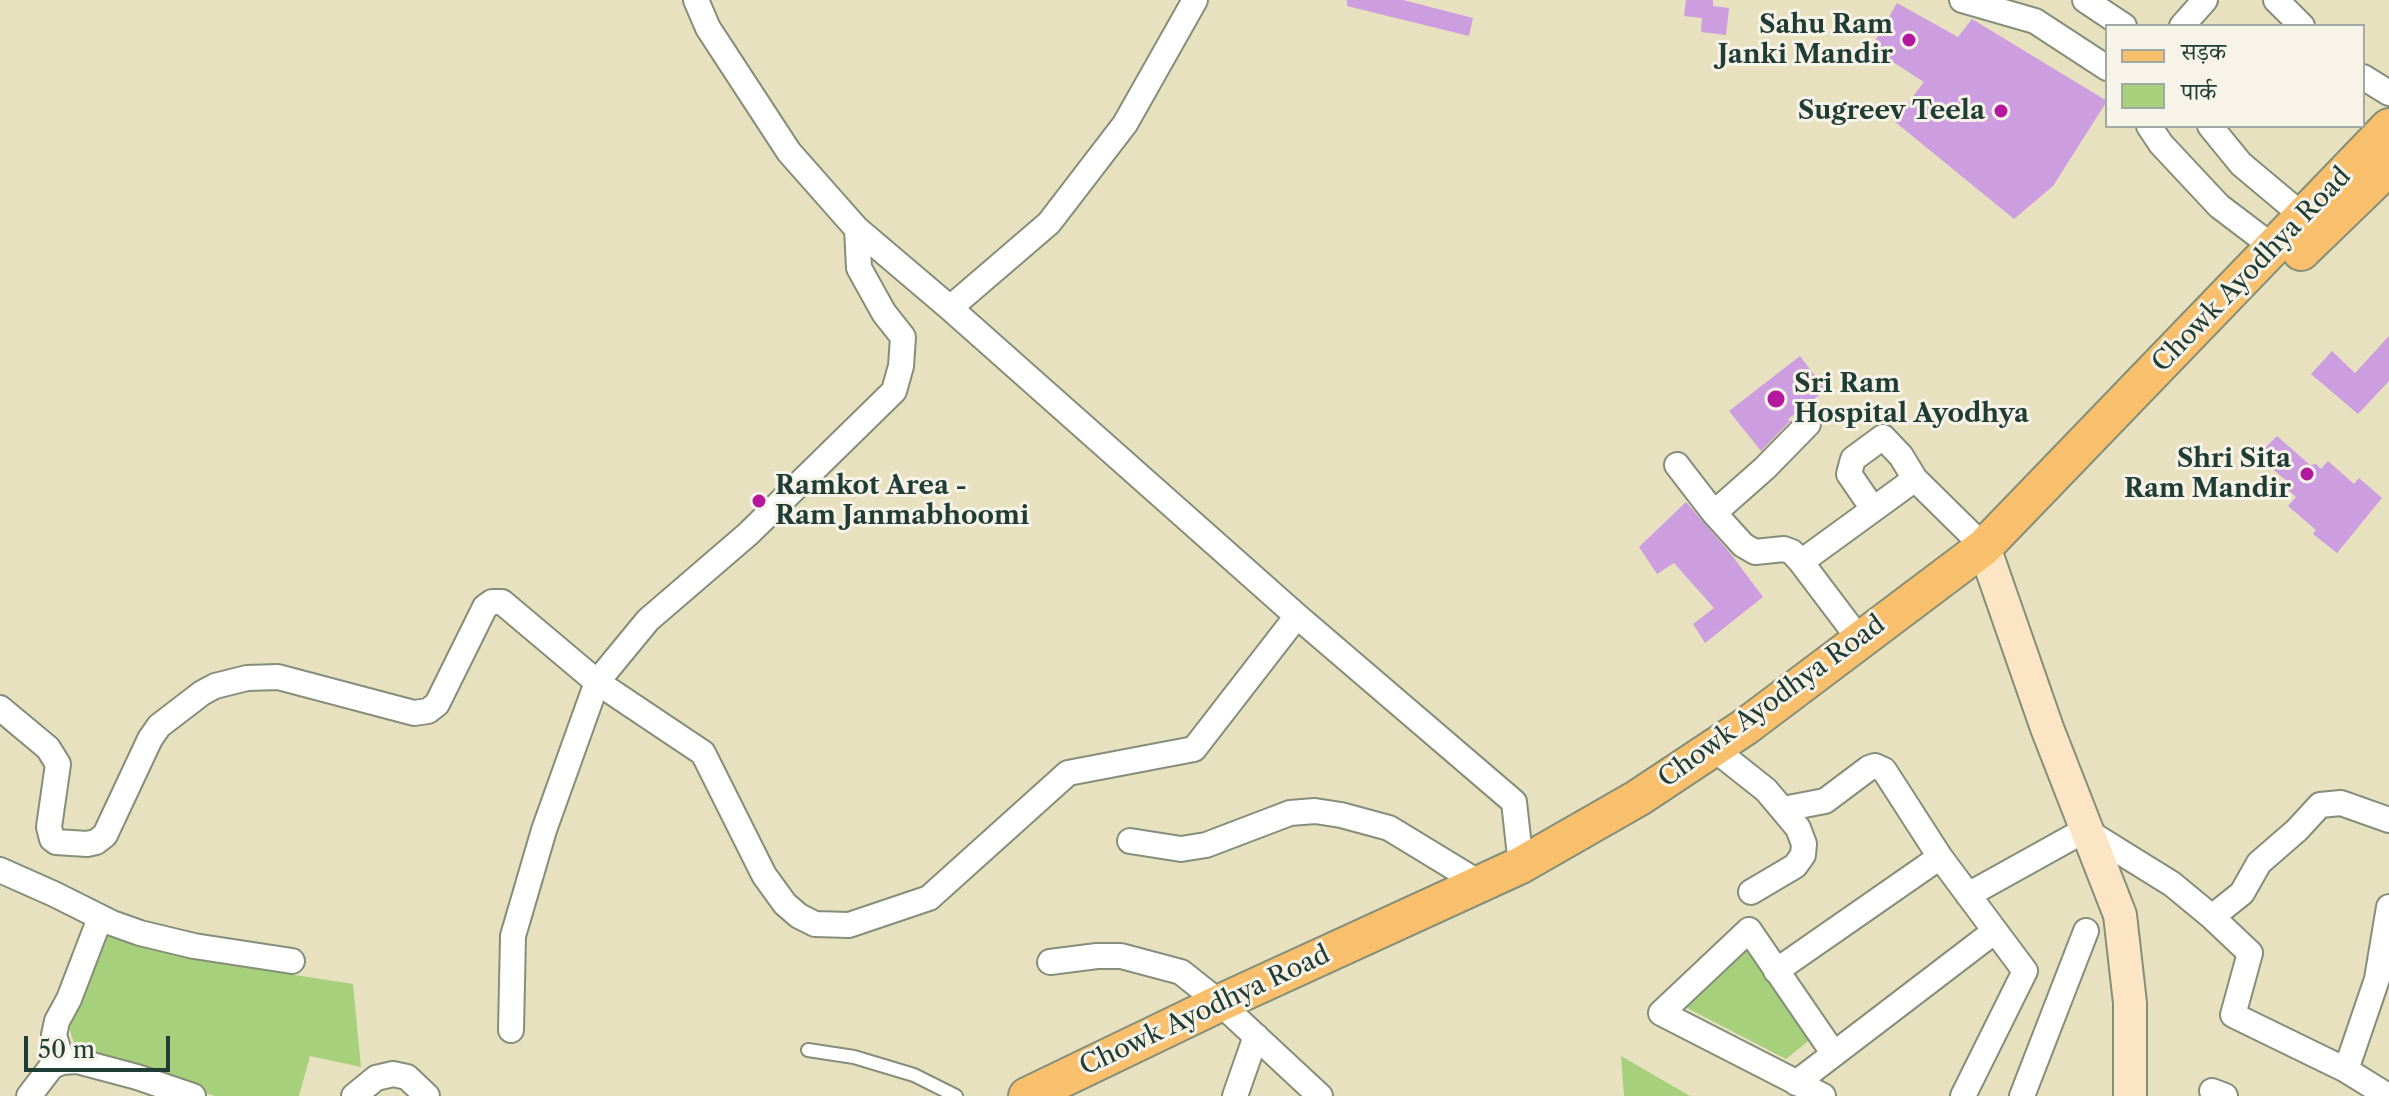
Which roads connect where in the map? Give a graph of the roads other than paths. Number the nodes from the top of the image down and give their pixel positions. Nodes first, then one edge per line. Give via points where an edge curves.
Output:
1 (696, 0) edge
2 (1195, 0) edge
3 (1962, 0) edge
4 (2085, 0) edge
5 (2205, 0) edge
6 (2276, 0) edge
7 (2121, 24) edge
8 (2184, 24) edge
9 (2300, 24) edge
10 (2105, 67) edge
11 (2365, 78) edge
12 (2389, 93) edge
13 (2389, 127) edge
14 (2150, 128) edge
15 (2212, 128) edge
16 (2389, 167) edge
17 (2303, 216) junction
18 (857, 229) junction
19 (2273, 247) junction
20 (950, 308) junction
21 (1808, 424) dead end
22 (1677, 465) dead end
23 (1915, 479) junction
24 (1873, 509) junction
25 (1714, 513) junction
26 (1987, 555) junction
27 (1801, 562) junction
28 (1297, 616) junction
29 (1860, 640) junction
30 (597, 682) junction
31 (0, 708) edge
32 (1722, 756) junction
33 (1783, 809) junction
34 (2389, 820) edge
35 (2085, 830) junction
36 (1130, 841) dead end
37 (1940, 857) junction
38 (1521, 865) junction
39 (0, 870) edge
40 (1481, 884) junction
41 (1751, 892) dead end
42 (1968, 895) junction
43 (2389, 907) edge
44 (2212, 917) junction
45 (100, 918) junction
46 (1995, 931) junction
47 (2086, 931) dead end
48 (292, 961) dead end
49 (1050, 962) dead end
50 (1776, 971) junction
51 (1237, 1018) junction
52 (511, 1030) dead end
53 (808, 1050) dead end
54 (1834, 1054) junction
55 (62, 1062) junction
56 (2346, 1070) junction
57 (1796, 1083) junction
58 (29, 1096) edge
59 (193, 1096) edge
60 (354, 1096) edge
61 (427, 1096) edge
62 (956, 1096) edge
63 (1027, 1096) edge
64 (1073, 1096) edge
65 (1235, 1096) edge
66 (1320, 1096) edge
67 (1823, 1096) edge
68 (1963, 1096) edge
69 (2022, 1096) edge
70 (2130, 1096) edge
71 (2388, 1096) edge

1 - 18 street via 708,28 789,152
2 - 20 street via 1125,124 1049,223
3 - 10 street via 2035,21
4 - 7 street
5 - 8 street
6 - 9 street
11 - 12 street
13 - 17 main road, Chowk Ayodhya Road
14 - 19 street via 2219,206
15 - 17 street via 2241,164
16 - 26 main road
17 - 19 main road, Chowk Ayodhya Road
18 - 20 street
18 - 30 street via 859,268 903,337 894,391 748,534 648,620
19 - 26 main road, Chowk Ayodhya Road
20 - 28 street
21 - 25 street
22 - 25 street
23 - 24 street
23 - 24 street via 1883,437 1853,459 1849,474
23 - 26 street
24 - 27 street
25 - 27 street via 1750,550 1784,549
26 - 29 main road, Chowk Ayodhya Road
26 - 32 main road
26 - 35 street
27 - 29 street
28 - 30 street via 1194,749 1068,773 929,898 849,925 815,924 785,904 764,875 703,753
28 - 38 street via 1514,802
29 - 32 main road, Chowk Ayodhya Road
30 - 31 street via 502,602 492,602 437,704 428,711 414,713 278,677 215,686 159,726 105,835 87,844 52,839 58,764 48,748
30 - 52 street via 513,936
32 - 33 street
32 - 38 main road, Chowk Ayodhya Road
32 - 51 main road via 1487,897
33 - 37 street via 1825,801 1875,766 1884,770
33 - 41 street via 1798,828 1803,855 1795,866
34 - 44 street via 2341,803 2320,805 2259,863 2242,893
35 - 42 street
35 - 44 street via 2172,884
35 - 70 street via 2120,915 2130,1003
36 - 40 street via 1181,849 1206,845 1290,813 1315,811 1389,828
37 - 42 street
37 - 50 street
38 - 40 main road, Chowk Ayodhya Road
39 - 45 street
40 - 51 main road, Chowk Ayodhya Road
42 - 46 street
43 - 56 street via 2377,979
44 - 56 street via 2250,953 2233,1015
45 - 48 street via 194,946
45 - 55 street via 57,1021 54,1035
46 - 54 street
46 - 68 street via 2025,971
47 - 69 street
49 - 51 street via 1121,956 1181,972
50 - 54 street
50 - 57 street via 1749,930 1661,1013
51 - 63 main road, Chowk Ayodhya Road
51 - 64 main road
51 - 65 street
51 - 66 street
53 - 62 lane via 914,1075
54 - 57 street
55 - 58 street via 52,1066
55 - 59 street via 77,1061
56 - 71 street
57 - 67 street
60 - 61 street via 376,1078 393,1074 407,1077

